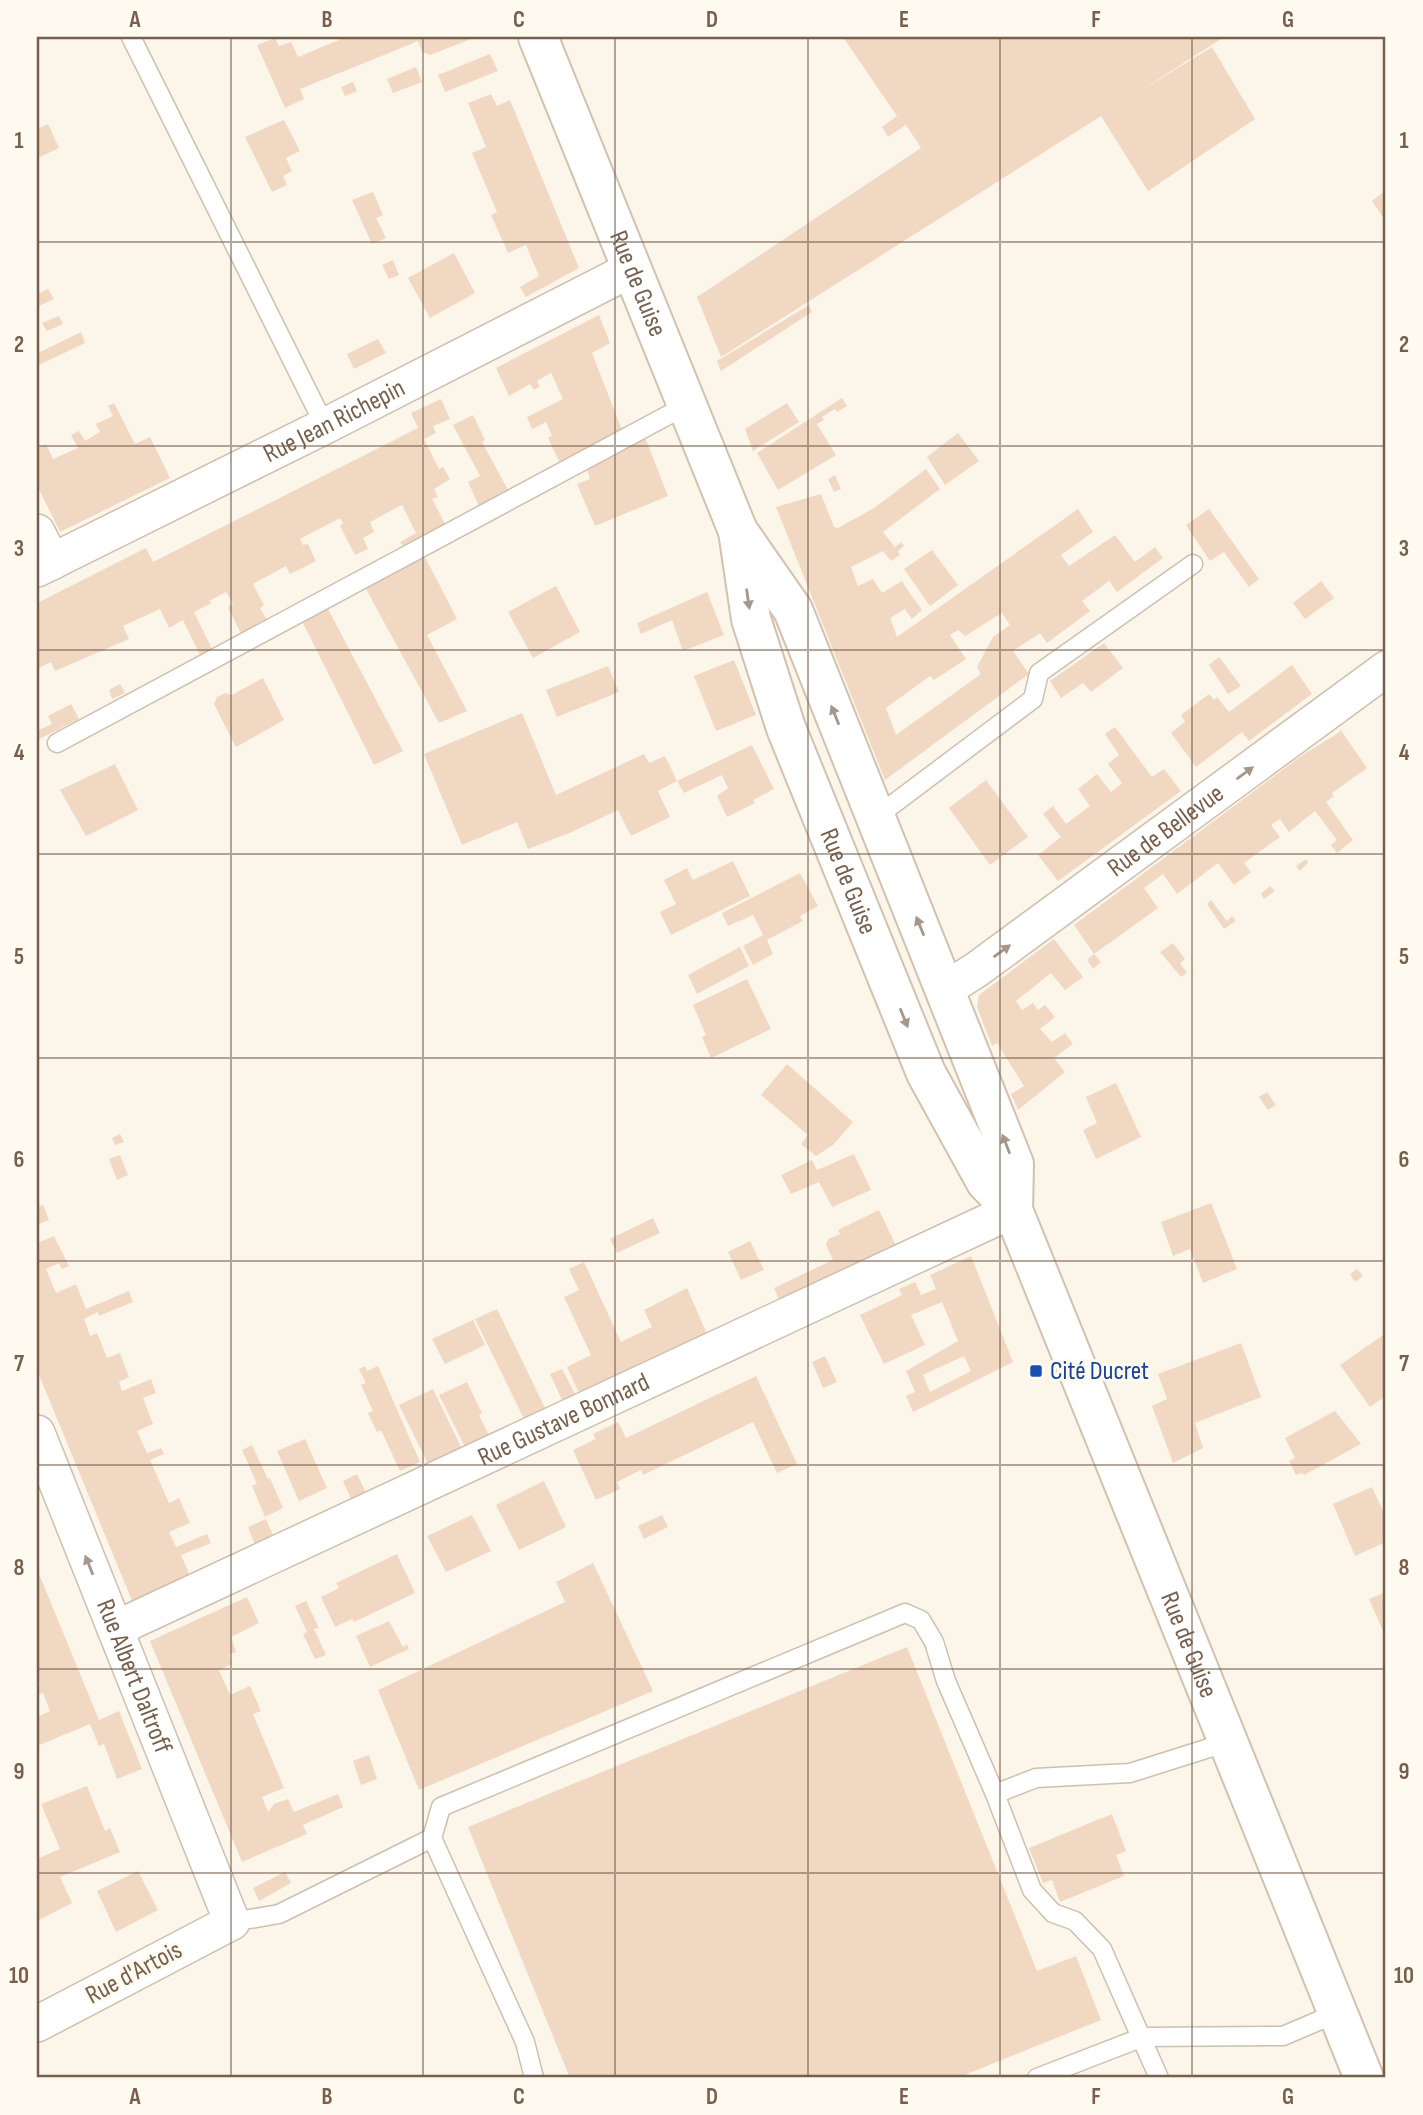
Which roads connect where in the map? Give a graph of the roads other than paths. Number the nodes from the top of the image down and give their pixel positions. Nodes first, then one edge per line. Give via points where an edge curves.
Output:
1 (131, 37) edge
2 (538, 37) edge
3 (632, 269) junction
4 (687, 405) junction
5 (325, 426) junction
6 (738, 531) junction
7 (42, 554) edge
8 (1193, 564) dead end
9 (1386, 669) edge
10 (786, 728) junction
11 (57, 743) dead end
12 (876, 817) junction
13 (946, 989) junction
14 (1013, 1210) junction
15 (37, 1433) edge
16 (115, 1629) junction
17 (1228, 1742) junction
18 (995, 1794) junction
19 (432, 1838) junction
20 (232, 1922) junction
21 (1338, 2013) junction
22 (37, 2024) edge
23 (1143, 2037) junction
24 (534, 2078) edge
25 (1037, 2078) edge
26 (1159, 2078) edge
27 (1364, 2078) edge

1 - 5 lane
2 - 3 main road, Rue de Guise
3 - 4 main road, Rue de Guise
3 - 5 street, Rue Jean Richepin
4 - 6 main road, Rue de Guise
4 - 11 lane
5 - 7 street, Rue Jean Richepin
6 -> 10 main road, Rue de Guise via 751,619
12 -> 6 main road, Rue de Guise via 793,610
8 - 12 lane via 1039,673 1033,699
13 -> 9 street, Rue de Bellevue
10 - 13 main road via 810,733 903,967
10 -> 14 main road, Rue de Guise via 926,1073 986,1182
13 -> 12 main road, Rue de Guise
14 -> 13 main road, Rue de Guise via 1014,1164
14 - 16 street, Rue Gustave Bonnard
14 - 17 main road, Rue de Guise
16 -> 15 street, Rue Albert Daltroff
16 - 20 street, Rue Albert Daltroff
17 - 18 lane via 1130,1773 1036,1778
17 - 21 main road, Rue de Guise
18 - 19 lane via 934,1642 920,1620 905,1613 441,1807
18 - 23 lane via 1032,1890 1052,1913 1075,1921 1102,1949
19 - 20 lane via 279,1914
19 - 24 lane via 525,2042
20 - 22 street, Rue d'Artois
21 - 23 lane via 1283,2036
21 - 27 main road, Rue de Guise
23 - 25 lane
23 - 26 lane

